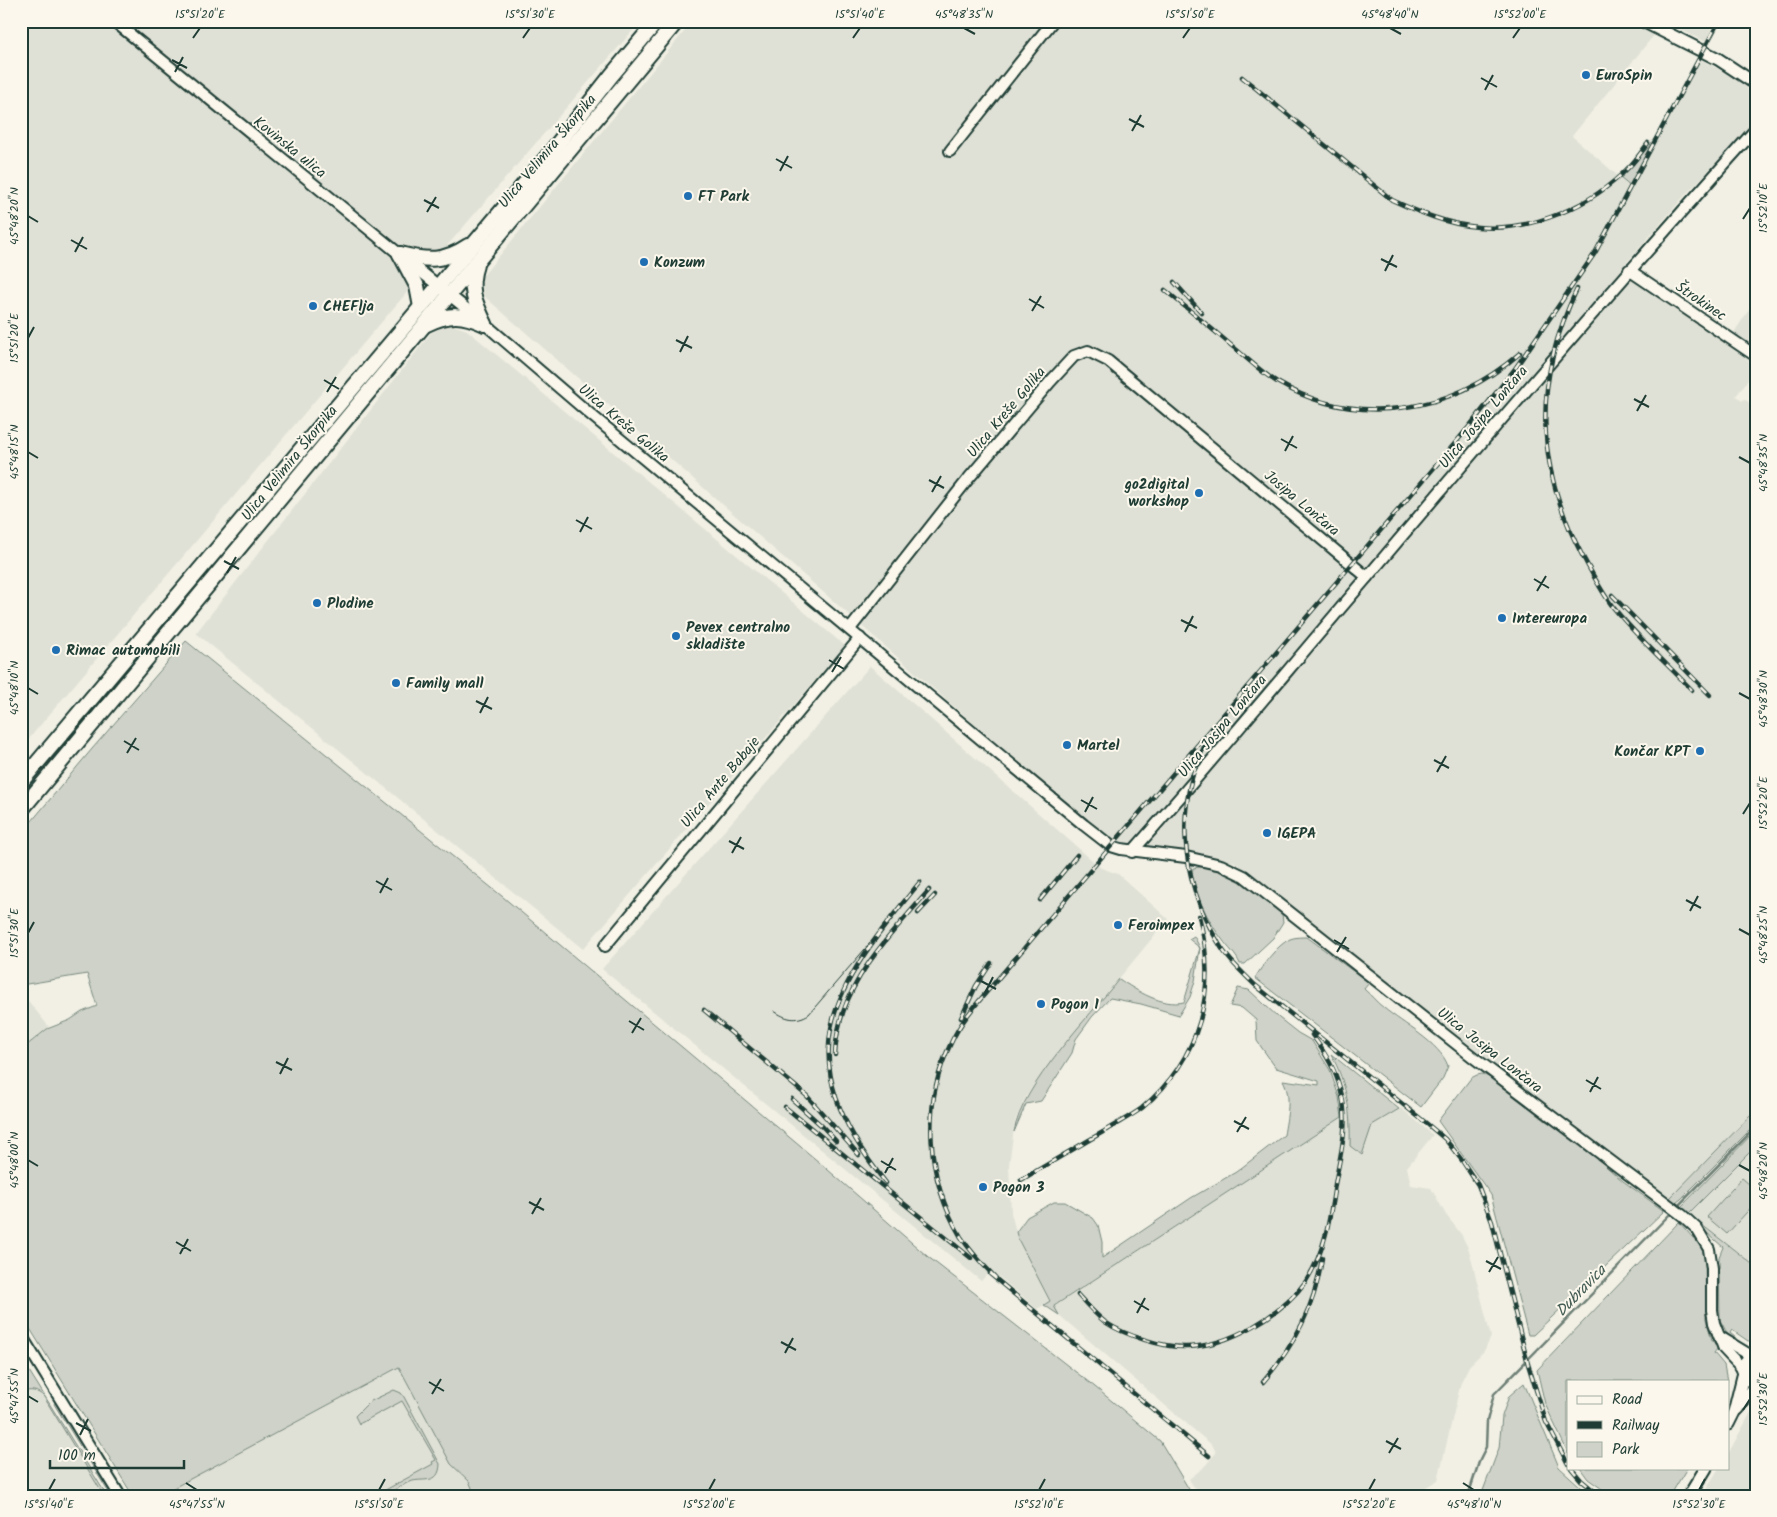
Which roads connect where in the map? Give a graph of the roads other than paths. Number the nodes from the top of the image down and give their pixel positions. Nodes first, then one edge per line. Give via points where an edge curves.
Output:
1 (114, 21) edge
2 (658, 21) edge
3 (677, 21) edge
4 (1053, 21) edge
5 (1643, 21) edge
6 (1756, 84) edge
7 (1756, 129) edge
8 (950, 151) dead end
9 (480, 238) junction
10 (400, 254) junction
11 (478, 259) junction
12 (1629, 270) junction
13 (444, 290) junction
14 (421, 307) junction
15 (485, 324) junction
16 (422, 327) junction
17 (1756, 356) edge
18 (1218, 453) joint
19 (1367, 577) junction
20 (850, 630) junction
21 (860, 638) junction
22 (21, 782) edge
23 (21, 810) edge
24 (1132, 852) junction
25 (605, 946) dead end
26 (21, 1335) edge
27 (1720, 1337) junction
28 (1754, 1358) edge
29 (1743, 1372) junction
30 (1756, 1383) edge
31 (1734, 1412) junction
32 (1730, 1420) edge
33 (1705, 1470) edge
34 (120, 1496) edge
35 (1689, 1496) edge

1 - 10 street, Kovinska ulica
2 - 9 main road, Ulica Velimira Škorpika
3 - 11 main road, Ulica Velimira Škorpika
4 - 8 street
5 - 6 street via 1718,59
7 - 12 street, Ulica Josipa Lončara
9 - 10 main road via 438,260
9 - 13 main road, Ulica Velimira Škorpika
10 - 13 street, Kovinska ulica
10 - 14 main road via 417,286
11 - 13 main road, Ulica Velimira Škorpika
11 - 15 main road via 472,276 472,289
12 - 17 street, Štrokinec
12 - 19 street, Ulica Josipa Lončara
13 - 14 main road, Ulica Velimira Škorpika
13 - 15 street, Ulica Kreše Golika
13 - 16 main road, Ulica Velimira Škorpika
14 - 22 main road, Ulica Velimira Škorpika
15 - 16 main road via 456,315
15 - 20 street, Ulica Kreše Golika
16 - 23 main road, Ulica Velimira Škorpika
18 - 19 street, Josipa Lončara
18 - 20 street, Ulica Kreše Golika via 1108,361 1088,351 1074,356 970,478
19 - 24 street, Ulica Josipa Lončara
20 - 21 street, Ulica Kreše Golika
21 - 24 street, Ulica Kreše Golika via 1084,825 1111,846
21 - 25 street, Ulica Ante Babaje
24 - 27 street, Ulica Josipa Lončara via 1186,857 1221,865 1244,876 1473,1057 1682,1215 1697,1229 1709,1249 1712,1310
26 - 34 street
27 - 28 street
27 - 29 street, Ulica Josipa Lončara via 1724,1349
28 - 29 street via 1745,1361
29 - 30 street via 1748,1381
29 - 31 street
30 - 31 street
31 - 32 street
33 - 35 street

